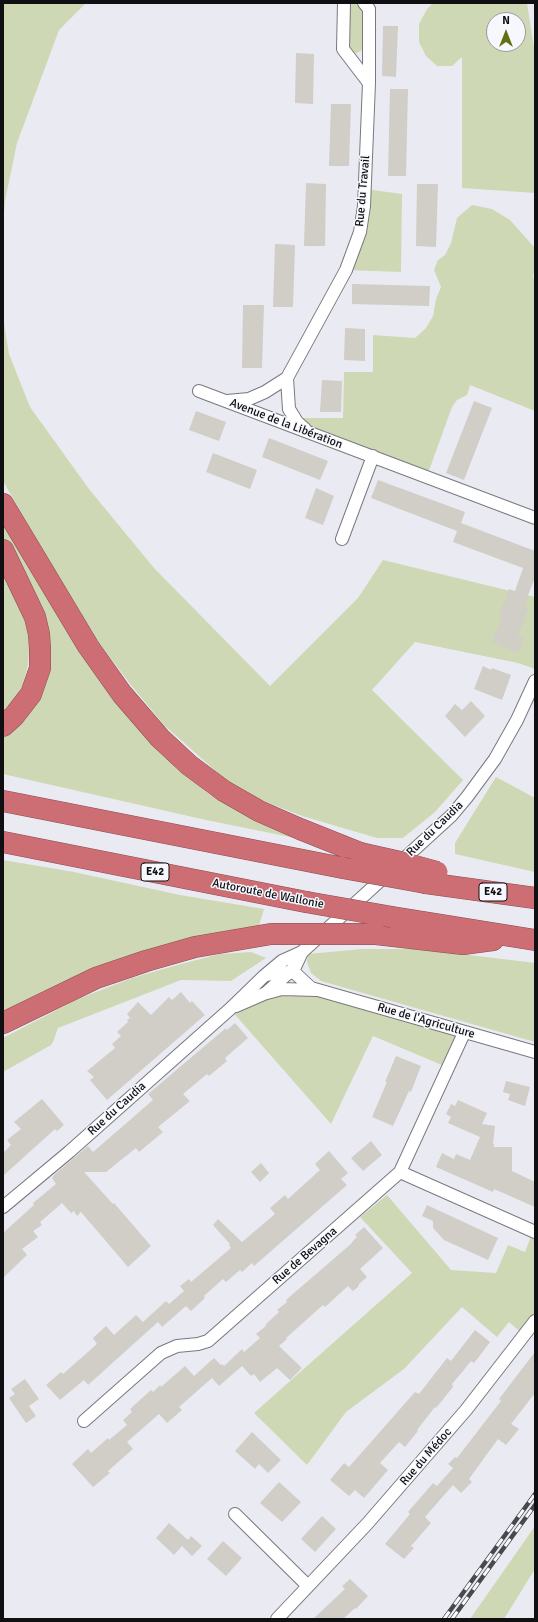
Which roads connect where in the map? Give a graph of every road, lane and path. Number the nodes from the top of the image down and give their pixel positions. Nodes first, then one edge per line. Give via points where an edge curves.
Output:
1 (344, 3) edge
2 (364, 3) edge
3 (369, 83) junction
4 (286, 378) junction
5 (199, 391) dead end
6 (227, 401) junction
7 (307, 431) junction
8 (373, 456) junction
9 (3, 504) edge
10 (535, 518) edge
11 (342, 539) dead end
12 (3, 550) edge
13 (535, 681) edge
14 (3, 726) edge
15 (3, 801) edge
16 (3, 842) edge
17 (438, 880) junction
18 (535, 898) edge
19 (514, 937) junction
20 (535, 940) edge
21 (300, 956) junction
22 (283, 971) junction
23 (306, 983) junction
24 (290, 989) junction
25 (318, 990) junction
26 (266, 993) junction
27 (230, 1009) junction
28 (3, 1023) edge
29 (464, 1033) junction
30 (535, 1052) edge
31 (400, 1172) junction
32 (3, 1207) edge
33 (535, 1232) edge
34 (535, 1321) edge
35 (84, 1421) dead end
36 (235, 1514) dead end
37 (308, 1586) junction
38 (277, 1619) edge

1 - 3 street via 343,49
2 - 3 street, Rue du Travail via 369,9
3 - 4 street, Rue du Travail via 364,200 360,232 346,270
4 - 6 street, Rue du Travail via 249,399
4 - 7 street via 289,409 297,422
5 - 6 street, Avenue de la Libération
6 - 7 street, Avenue de la Libération
7 - 8 street, Avenue de la Libération
8 - 10 street, Avenue de la Libération
8 - 11 street
9 - 17 highway, bridge via 88,646 122,694 160,738 189,766 224,791 259,811 360,853 400,862
12 - 14 highway via 35,617 40,650 40,668 31,694
13 - 21 street, Rue du Caudia via 506,741 467,797 436,830
15 - 17 highway, E42, bridge via 343,868
16 - 19 highway, Autoroute de Wallonie / E42, bridge via 392,918
17 - 18 highway, E42
19 - 20 highway, Autoroute de Wallonie / E42
19 - 28 highway, bridge via 463,944 376,934 271,934 195,947 146,961 96,978
21 - 22 street, Rue du Caudia
21 - 23 street via 300,969
22 - 23 street, Rue de l'Agriculture via 296,974
22 - 24 street via 281,983
22 - 26 street, Rue du Caudia
22 - 27 street, Rue du Caudia via 264,976
23 - 25 street, Rue de l'Agriculture
24 - 25 street, Rue de l'Agriculture
24 - 26 street, Rue de l'Agriculture
25 - 29 street, Rue de l'Agriculture
26 - 27 street, Rue du Caudia
27 - 32 street, Rue du Caudia
29 - 30 street, Rue de l'Agriculture
29 - 31 street, Rue de Bevagna
31 - 33 street
31 - 35 street, Rue de Bevagna via 208,1340 198,1344 177,1346 161,1353
34 - 37 street, Rue du Médoc via 466,1410 367,1524
36 - 37 street
37 - 38 street, Rue du Médoc

